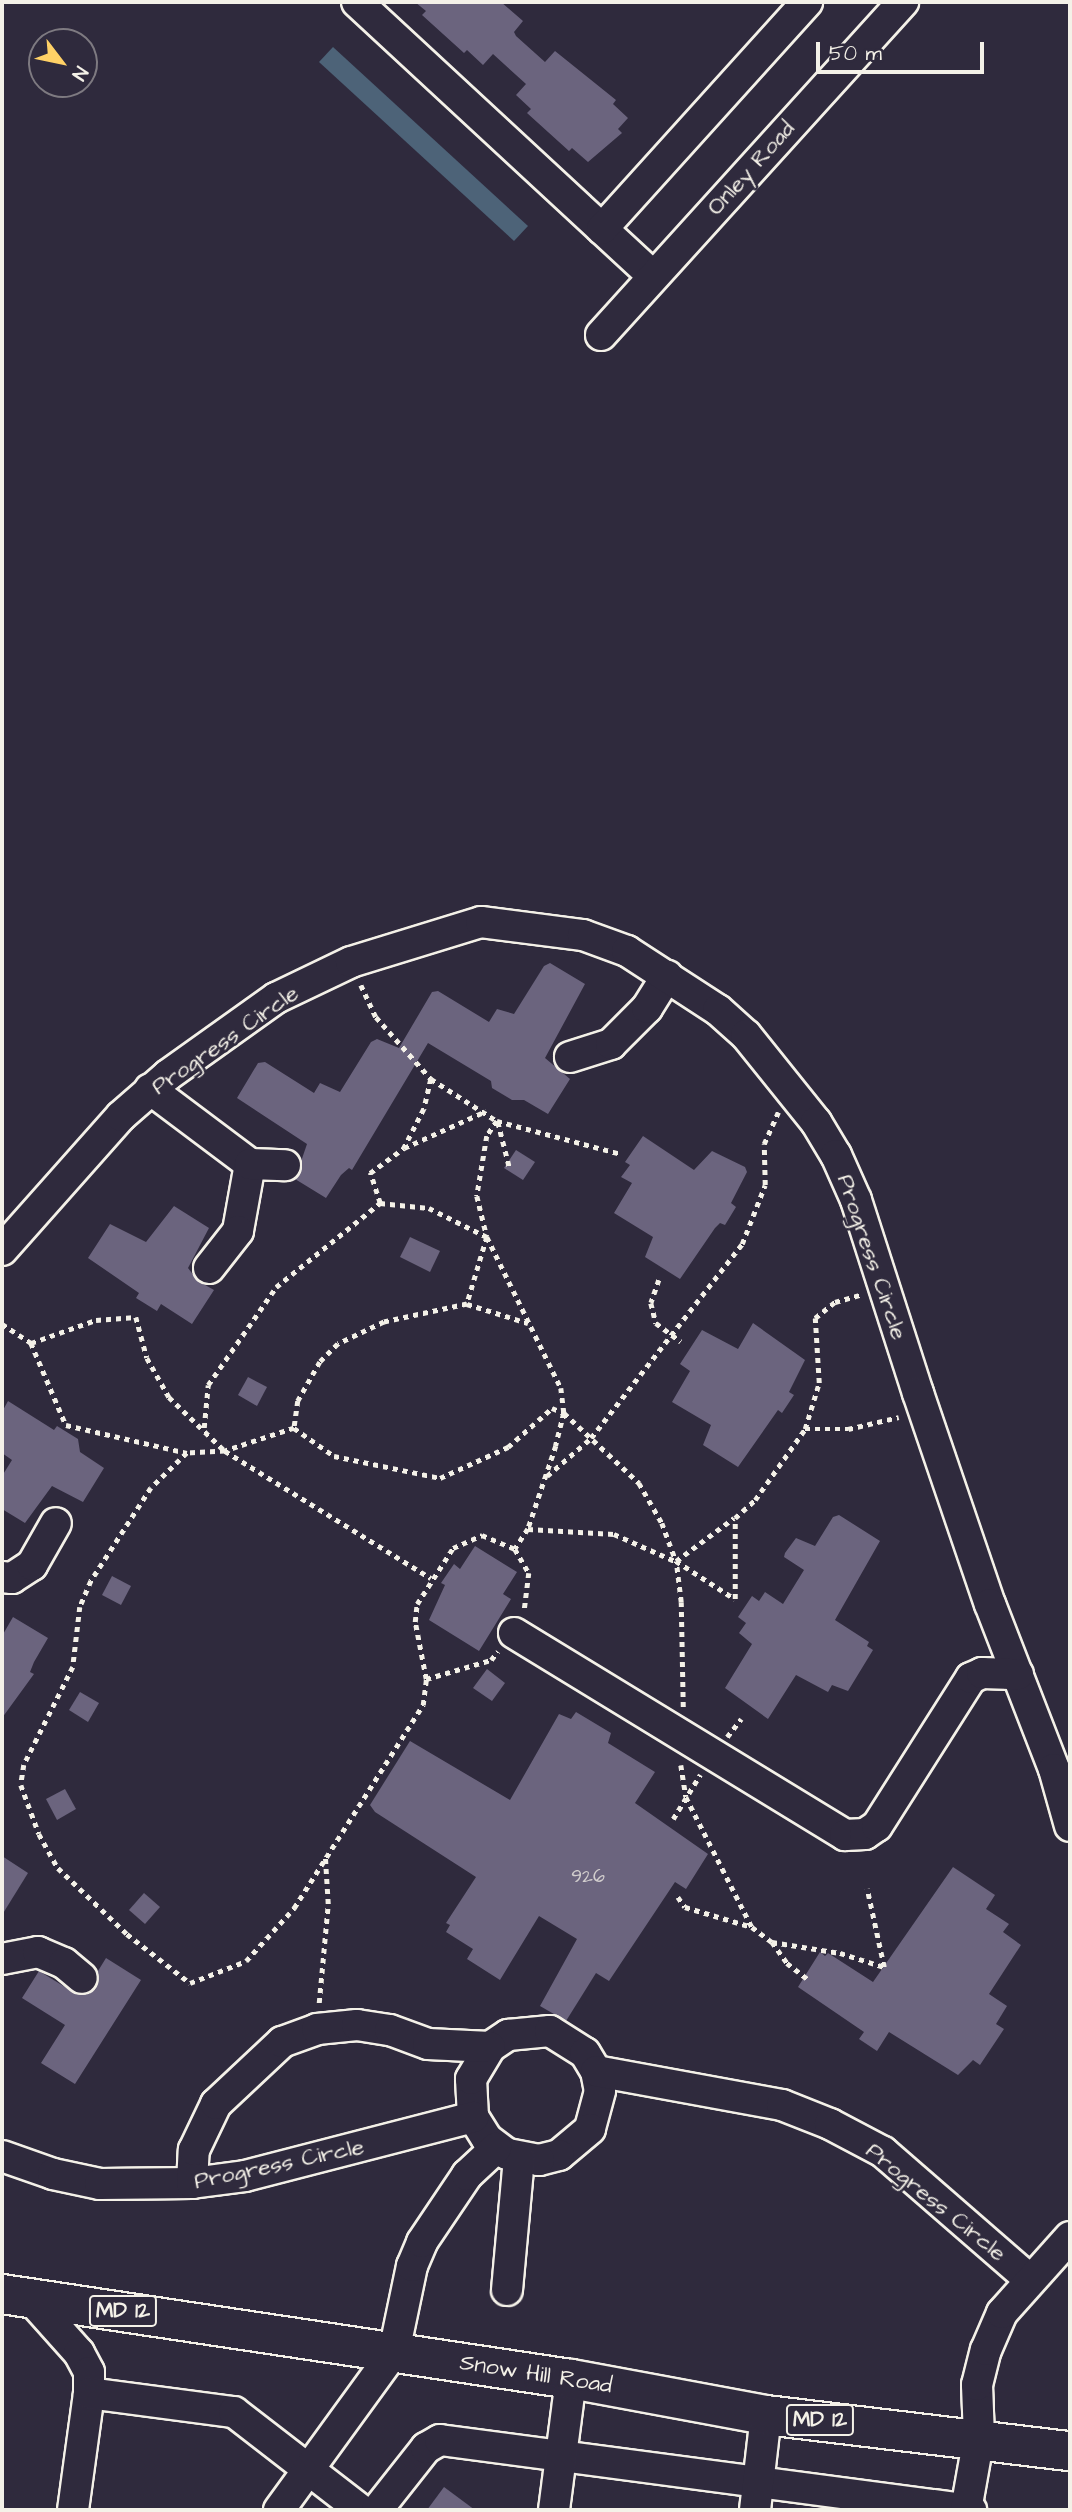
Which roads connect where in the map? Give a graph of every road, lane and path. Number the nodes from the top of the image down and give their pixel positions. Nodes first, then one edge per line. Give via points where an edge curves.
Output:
1 (357, 2) edge
2 (807, 2) edge
3 (902, 2) edge
4 (602, 229) junction
5 (653, 276) junction
6 (601, 335) dead end
7 (351, 962) junction
8 (667, 976) junction
9 (570, 1057) dead end
10 (432, 1079) junction
11 (150, 1090) junction
12 (794, 1094) junction
13 (486, 1111) junction
14 (497, 1121) junction
15 (404, 1148) junction
16 (621, 1154) dead end
17 (250, 1164) junction
18 (285, 1165) dead end
19 (510, 1169) dead end
20 (380, 1203) junction
21 (486, 1237) junction
22 (2, 1250) edge
23 (209, 1268) dead end
24 (659, 1280) dead end
25 (885, 1290) junction
26 (467, 1304) junction
27 (529, 1323) junction
28 (2, 1324) edge
29 (671, 1336) junction
30 (681, 1342) dead end
31 (31, 1343) junction
32 (924, 1412) junction
33 (564, 1413) junction
34 (294, 1428) junction
35 (204, 1429) junction
36 (804, 1429) junction
37 (591, 1438) junction
38 (225, 1451) junction
39 (187, 1454) junction
40 (547, 1476) junction
41 (57, 1523) dead end
42 (528, 1529) junction
43 (482, 1535) dead end
44 (515, 1549) dead end
45 (676, 1561) junction
46 (2, 1577) edge
47 (431, 1578) junction
48 (513, 1633) dead end
49 (1018, 1674) junction
50 (1070, 1826) edge
51 (325, 1854) junction
52 (867, 1889) dead end
53 (678, 1898) dead end
54 (772, 1942) junction
55 (2, 1959) edge
56 (82, 1978) dead end
57 (810, 1981) dead end
58 (317, 2029) junction
59 (490, 2047) junction
60 (596, 2071) junction
61 (473, 2117) junction
62 (508, 2153) junction
63 (2, 2156) edge
64 (192, 2183) junction
65 (1070, 2237) edge
66 (1030, 2280) junction
67 (507, 2290) dead end
68 (15, 2296) edge
69 (394, 2351) junction
70 (571, 2379) junction
71 (89, 2393) junction
72 (766, 2415) junction
73 (979, 2437) junction
74 (1070, 2451) edge
75 (561, 2457) junction
76 (309, 2471) junction
77 (757, 2497) edge
78 (73, 2510) edge
79 (279, 2510) edge
80 (361, 2510) edge
81 (377, 2510) edge
82 (554, 2510) edge
83 (968, 2510) edge

1 - 4 street
2 - 4 street
3 - 5 street, Onley Road
4 - 5 street
5 - 6 street, Onley Road
7 - 8 street, Progress Circle via 481,922 583,935 627,951
7 - 10 path via 376,1017
7 - 11 street, Progress Circle via 276,998
8 - 9 street via 648,1007 611,1044
8 - 12 street, Progress Circle via 746,1035
10 - 13 path
10 - 15 path via 424,1109
11 - 17 street
11 - 22 street, Progress Circle via 28,1215
12 - 25 street, Progress Circle via 836,1155
12 - 29 path via 777,1113 764,1144 765,1185 742,1244
13 - 14 path
13 - 15 path
14 - 16 path
14 - 19 path
14 - 21 path via 487,1136 477,1196
15 - 20 path via 370,1173
17 - 18 street
17 - 23 street via 238,1231
20 - 21 path via 429,1208
20 - 35 path via 276,1287 208,1385
21 - 26 path
21 - 27 path
24 - 29 path via 651,1303 656,1323
25 - 32 street, Progress Circle
25 - 36 path via 835,1302 815,1318 819,1383
26 - 27 path
26 - 34 path via 384,1322 338,1344 320,1362 298,1401
27 - 33 path via 561,1388
28 - 31 path
29 - 30 path
29 - 37 path
31 - 35 path via 96,1320 136,1317 146,1358 169,1397
31 - 39 path via 66,1425
32 - 36 path via 848,1429
32 - 49 street, Progress Circle
33 - 34 path via 552,1408 508,1447 440,1478 334,1456
33 - 37 path
33 - 40 path
34 - 38 path
35 - 38 path
36 - 45 path via 755,1500 735,1518 735,1599
37 - 40 path
37 - 45 path via 639,1483 662,1523
38 - 39 path
38 - 47 path
39 - 51 path via 151,1488 91,1581 80,1607 73,1667 24,1765 21,1785 38,1834 58,1868 127,1934 190,1983 246,1961 294,1908
40 - 42 path
41 - 46 street via 32,1565 12,1578
42 - 44 path
42 - 45 path via 614,1534
43 - 47 path via 453,1548
47 - 51 path via 417,1604 415,1622 426,1679 424,1705
48 - 49 street via 845,1835 865,1834 877,1826 971,1678 982,1673
49 - 50 street, Progress Circle
51 - 58 path via 328,1904
52 - 54 path via 884,1967 840,1952
53 - 54 path via 685,1907 752,1927
54 - 57 path via 787,1963
55 - 56 street via 38,1952 64,1963
58 - 59 street via 357,2025 390,2030 428,2044
58 - 64 street via 282,2042 216,2104 194,2150
59 - 60 street via 508,2035 550,2031 569,2039
59 - 61 street via 471,2079
60 - 62 street via 600,2091 590,2129 559,2155
60 - 66 street, Progress Circle via 782,2105 830,2124 883,2152
61 - 62 street
61 - 64 street, Progress Circle via 245,2176
62 - 67 street
62 - 69 street via 467,2175 422,2242 412,2266
63 - 64 street, Progress Circle via 53,2175 100,2184
65 - 66 street
66 - 73 street via 1002,2313 986,2350 977,2385
68 - 69 main road, Snow Hill Road / MD 12
68 - 71 street via 79,2353 89,2372
69 - 70 main road, Snow Hill Road / MD 12
69 - 76 street
70 - 72 main road, Snow Hill Road / MD 12
70 - 75 street
71 - 76 street via 234,2412
71 - 78 street
72 - 73 main road, Snow Hill Road / MD 12
72 - 77 street
73 - 74 main road, Snow Hill Road / MD 12
73 - 83 street
75 - 77 street
75 - 81 street via 440,2441 426,2448
75 - 82 street
76 - 79 street
76 - 80 street
77 - 83 street

